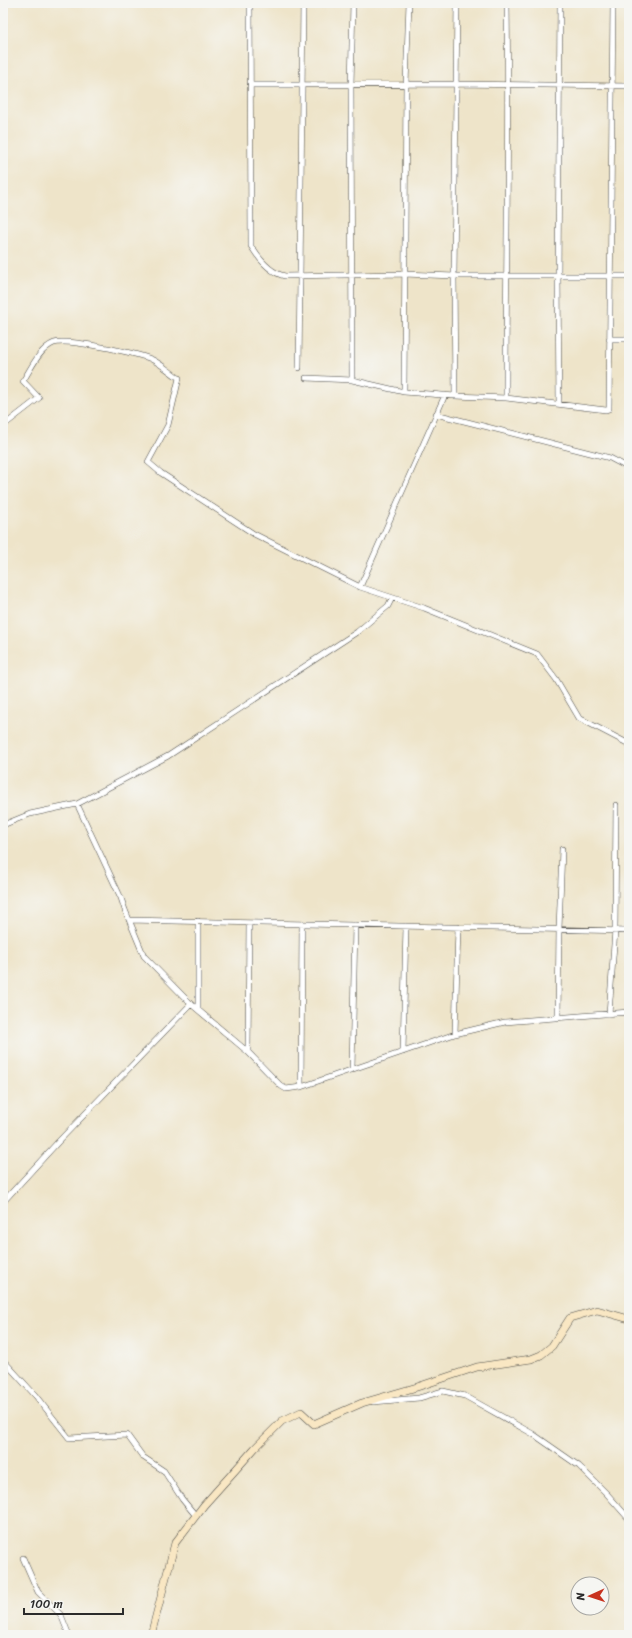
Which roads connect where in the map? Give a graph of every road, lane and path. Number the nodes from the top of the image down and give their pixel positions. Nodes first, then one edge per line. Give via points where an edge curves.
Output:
1 (250, 3) edge
2 (303, 3) edge
3 (353, 3) edge
4 (409, 3) edge
5 (457, 3) edge
6 (507, 3) edge
7 (560, 3) edge
8 (613, 3) edge
9 (406, 84) junction
10 (456, 84) junction
11 (250, 85) junction
12 (303, 85) junction
13 (351, 85) junction
14 (508, 85) junction
15 (560, 85) junction
16 (612, 86) junction
17 (629, 86) edge
18 (404, 274) junction
19 (352, 275) junction
20 (506, 275) junction
21 (301, 276) junction
22 (454, 276) junction
23 (558, 276) junction
24 (609, 276) junction
25 (629, 276) edge
26 (609, 339) junction
27 (629, 339) edge
28 (299, 368) dead end
29 (306, 378) dead end
30 (352, 380) junction
31 (404, 392) junction
32 (444, 395) junction
33 (455, 396) junction
34 (506, 398) junction
35 (559, 404) junction
36 (436, 414) junction
37 (3, 426) edge
38 (629, 468) edge
39 (360, 587) junction
40 (392, 598) junction
41 (629, 744) edge
42 (77, 804) junction
43 (616, 805) dead end
44 (3, 825) edge
45 (562, 849) dead end
46 (129, 920) junction
47 (198, 921) junction
48 (250, 923) junction
49 (302, 924) junction
50 (355, 925) junction
51 (406, 926) junction
52 (458, 927) junction
53 (559, 929) junction
54 (615, 930) junction
55 (629, 931) edge
56 (191, 1004) junction
57 (198, 1009) junction
58 (629, 1012) edge
59 (609, 1014) junction
60 (558, 1017) junction
61 (455, 1034) junction
62 (248, 1052) junction
63 (403, 1052) junction
64 (352, 1070) junction
65 (301, 1087) junction
66 (3, 1202) edge
67 (629, 1319) edge
68 (3, 1360) edge
69 (362, 1403) junction
70 (196, 1516) junction
71 (629, 1519) edge
72 (23, 1558) dead end
73 (70, 1635) edge
74 (151, 1635) edge

1 - 11 street
2 - 12 street
3 - 13 street
4 - 9 street
5 - 10 street
6 - 14 street
7 - 15 street
8 - 16 street
9 - 10 street
9 - 13 street
9 - 18 street
10 - 14 street
10 - 22 street
11 - 12 street
11 - 21 street via 251,246 262,261 279,275
12 - 13 street
12 - 21 street
13 - 19 street
14 - 15 street
14 - 20 street
15 - 16 street
15 - 23 street
16 - 17 street
16 - 24 street
18 - 19 street
18 - 22 street
18 - 31 street
19 - 21 street
19 - 30 street
20 - 22 street
20 - 23 street
20 - 34 street
21 - 28 street
22 - 33 street
23 - 24 street
23 - 35 street
24 - 25 street
24 - 26 street
26 - 27 street
26 - 35 street via 609,409
29 - 30 street
30 - 31 street
31 - 32 street
32 - 33 street
32 - 36 street
33 - 34 street
34 - 35 street
36 - 38 street via 610,458
36 - 39 street
37 - 39 street via 39,398 23,381 40,354 54,343 87,344 152,359 179,378 168,425 148,462 254,534
39 - 40 street
40 - 41 street via 424,608 537,654 556,679 579,718
40 - 42 street via 388,606 357,632 168,756
42 - 44 street via 30,814
42 - 46 street
43 - 54 street
45 - 53 street
46 - 47 street
46 - 56 street via 144,956
47 - 48 street
47 - 57 street
48 - 49 street
48 - 62 street
49 - 50 street
49 - 65 street
50 - 51 street
50 - 64 street
51 - 52 street
51 - 63 street
52 - 53 street
52 - 61 street
53 - 54 street
53 - 60 street
54 - 55 street
54 - 59 street
56 - 57 street
56 - 66 street
57 - 62 street
58 - 59 street
59 - 60 street
60 - 61 street via 505,1022
61 - 63 street
62 - 65 street via 281,1086 286,1089
63 - 64 street
64 - 65 street
67 - 69 street via 597,1310 570,1318 552,1346 531,1360 477,1367 417,1388
68 - 70 street via 69,1438 127,1435 143,1457 164,1471
69 - 70 street via 314,1424 301,1412 282,1420
69 - 71 street via 419,1398 443,1391 465,1396 533,1434 579,1466
70 - 74 street via 175,1543
72 - 73 street via 38,1592 61,1615

